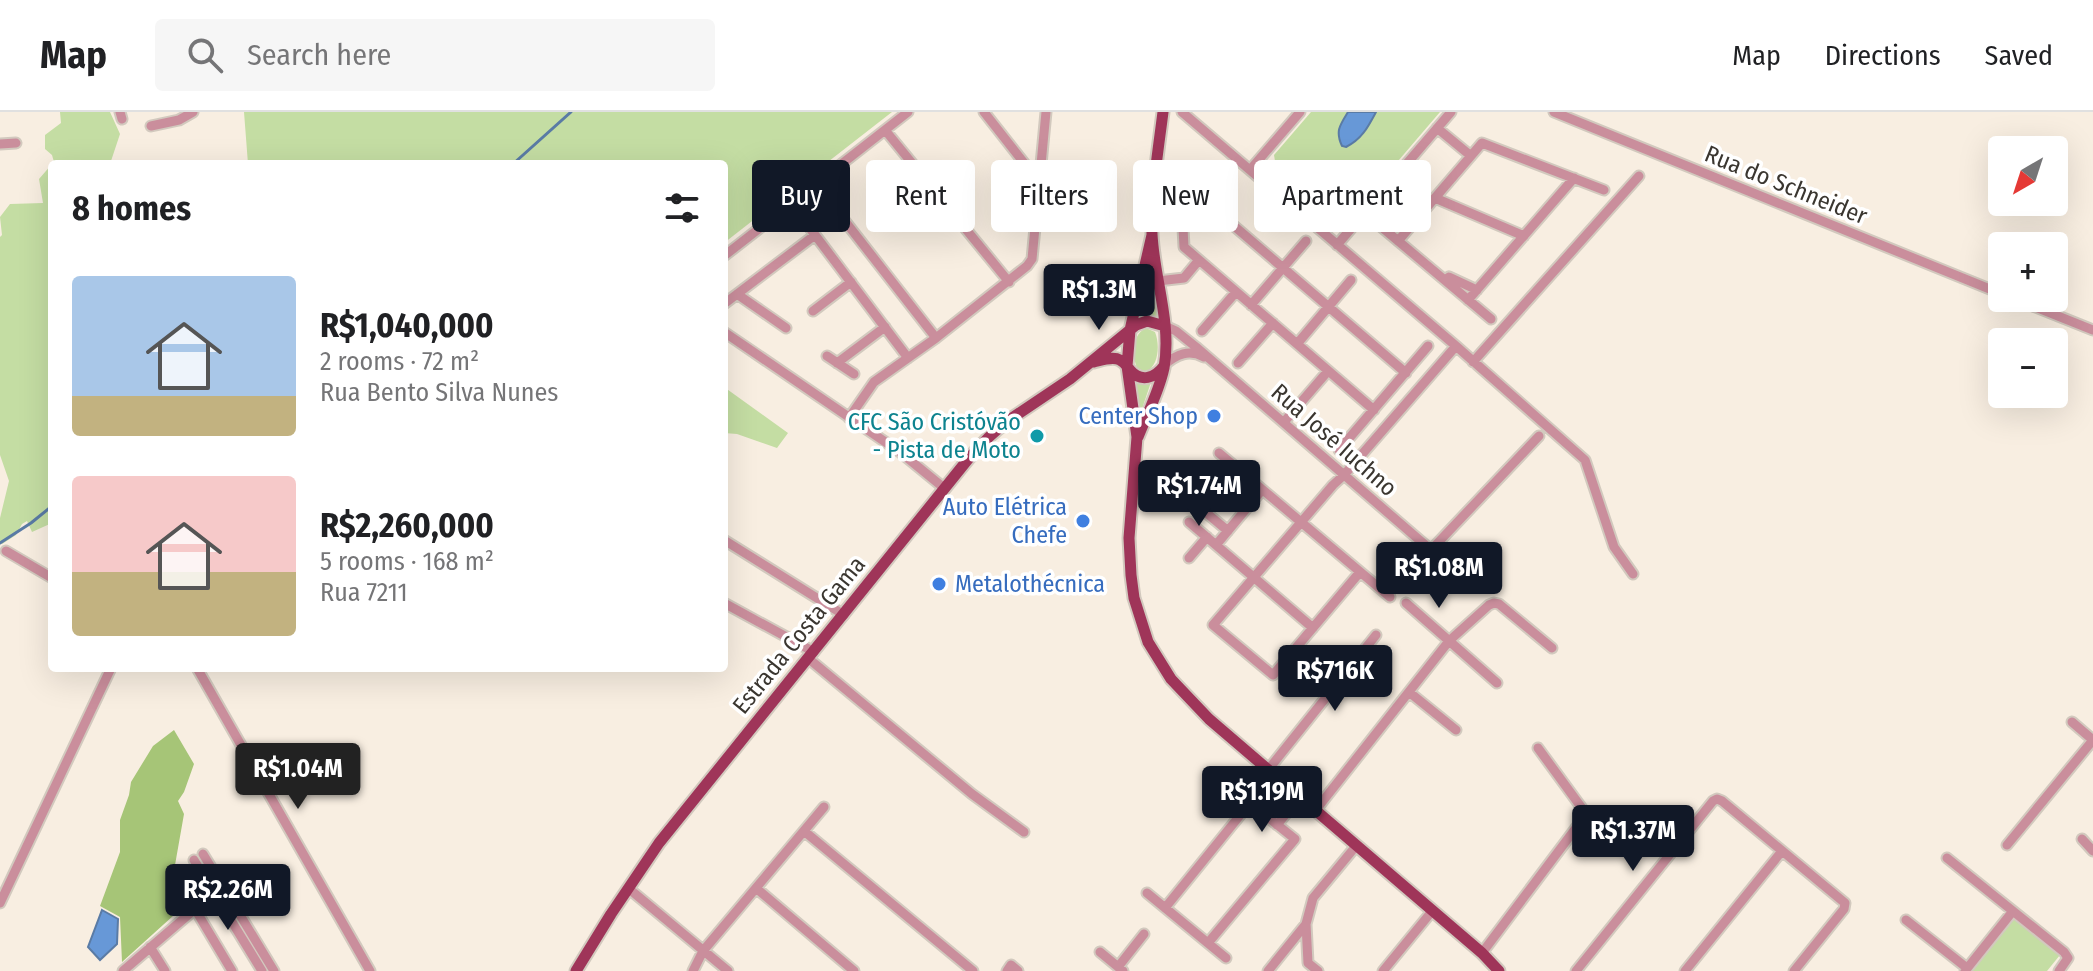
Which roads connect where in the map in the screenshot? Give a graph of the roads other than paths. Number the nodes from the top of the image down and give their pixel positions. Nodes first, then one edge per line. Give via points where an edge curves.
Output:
1 (193, 112) edge
2 (908, 112) edge
3 (984, 112) edge
4 (1046, 112) edge
5 (1163, 112) edge
6 (1182, 112) edge
7 (1300, 112) edge
8 (1451, 112) edge
9 (1554, 112) edge
10 (151, 126) dead end
11 (1437, 128) junction
12 (885, 130) junction
13 (16, 143) dead end
14 (0, 144) edge
15 (1471, 156) junction
16 (847, 160) edge
17 (1022, 160) edge
18 (1041, 160) edge
19 (1250, 170) junction
20 (1639, 176) dead end
21 (1574, 178) junction
22 (1604, 190) dead end
23 (1435, 198) junction
24 (850, 228) edge
25 (1238, 229) edge
26 (755, 232) edge
27 (813, 232) edge
28 (1034, 232) edge
29 (1183, 232) edge
30 (1387, 232) edge
31 (815, 235) junction
32 (1152, 235) junction
33 (1524, 236) junction
34 (1306, 241) dead end
35 (1398, 241) junction
36 (1337, 245) junction
37 (728, 253) edge
38 (1199, 260) junction
39 (1283, 267) junction
40 (1351, 280) dead end
41 (1158, 281) junction
42 (1446, 281) junction
43 (851, 282) junction
44 (1009, 282) junction
45 (1988, 288) edge
46 (1477, 290) junction
47 (1236, 292) junction
48 (737, 294) junction
49 (1468, 300) junction
50 (728, 301) edge
51 (1251, 305) junction
52 (1329, 307) junction
53 (813, 311) dead end
54 (2048, 312) edge
55 (1491, 319) dead end
56 (1273, 323) junction
57 (1165, 326) junction
58 (885, 327) junction
59 (786, 328) dead end
60 (1130, 330) junction
61 (2093, 330) edge
62 (1202, 331) dead end
63 (728, 335) edge
64 (936, 338) junction
65 (1297, 344) junction
66 (1428, 346) dead end
67 (1456, 346) junction
68 (827, 356) dead end
69 (908, 358) junction
70 (1212, 361) junction
71 (1093, 362) junction
72 (1473, 362) junction
73 (837, 363) junction
74 (1238, 363) dead end
75 (1164, 365) junction
76 (1127, 366) junction
77 (1328, 371) junction
78 (1406, 373) junction
79 (854, 374) dead end
80 (1374, 410) junction
81 (849, 418) junction
82 (1284, 422) junction
83 (1539, 436) dead end
84 (1137, 437) junction
85 (1339, 450) dead end
86 (1219, 453) dead end
87 (1344, 475) junction
88 (944, 488) junction
89 (1262, 490) junction
90 (1191, 500) dead end
91 (1189, 522) dead end
92 (1301, 522) junction
93 (1228, 531) junction
94 (1207, 537) junction
95 (728, 542) edge
96 (1216, 545) junction
97 (6, 551) dead end
98 (1189, 558) dead end
99 (1360, 572) junction
100 (1633, 574) dead end
101 (48, 576) edge
102 (1254, 577) junction
103 (1390, 597) dead end
104 (1406, 603) dead end
105 (728, 605) edge
106 (844, 615) junction
107 (1313, 628) junction
108 (1376, 635) dead end
109 (1449, 641) junction
110 (1552, 648) dead end
111 (811, 656) junction
112 (109, 672) edge
113 (199, 672) edge
114 (1497, 683) dead end
115 (1409, 692) junction
116 (2072, 722) dead end
117 (1456, 730) dead end
118 (2093, 740) edge
119 (1538, 748) dead end
120 (1268, 770) junction
121 (1299, 798) junction
122 (824, 807) dead end
123 (1315, 811) junction
124 (1277, 825) junction
125 (804, 831) junction
126 (1024, 832) dead end
127 (2082, 839) dead end
128 (2007, 845) dead end
129 (1356, 846) junction
130 (1782, 851) junction
131 (2093, 851) edge
132 (1947, 858) dead end
133 (628, 888) junction
134 (756, 888) junction
135 (1147, 893) dead end
136 (0, 903) edge
137 (1165, 908) junction
138 (1433, 910) junction
139 (2013, 911) junction
140 (1906, 920) dead end
141 (1306, 924) junction
142 (1144, 934) dead end
143 (1208, 943) junction
144 (150, 947) junction
145 (703, 951) junction
146 (1100, 952) dead end
147 (1482, 953) junction
148 (1226, 958) dead end
149 (1121, 969) edge
150 (1966, 970) edge
151 (123, 971) edge
152 (165, 971) edge
153 (232, 971) edge
154 (262, 971) edge
155 (274, 971) edge
156 (370, 971) edge
157 (576, 971) edge
158 (693, 971) edge
159 (728, 971) edge
160 (854, 971) edge
161 (973, 971) edge
162 (1268, 971) edge
163 (1318, 971) edge
164 (1383, 971) edge
165 (1499, 971) edge
166 (1509, 971) edge
167 (1576, 971) edge
168 (1685, 971) edge
169 (1794, 971) edge
170 (2059, 971) edge

1 - 10 street
2 - 12 street
3 - 17 street
4 - 18 street
5 - 32 main road
6 - 19 street
7 - 19 street
8 - 11 street
9 - 45 street, Rua do Schneider
11 - 15 street
11 - 36 street
12 - 16 street
12 - 44 street
13 - 14 street
15 - 21 street via 1482,143
15 - 23 street
19 - 36 street
20 - 72 street
21 - 22 street
21 - 33 street
23 - 33 street
23 - 35 street
24 - 64 street
25 - 39 street
26 - 37 street
27 - 31 street
28 - 44 street via 1032,259
29 - 38 street via 1184,247
30 - 35 street
31 - 43 street
31 - 48 street
32 - 41 main road
32 - 60 main road
33 - 46 street
34 - 39 street
35 - 42 street
36 - 67 street
38 - 41 street via 1184,278
38 - 47 street
39 - 51 street
39 - 52 street
40 - 52 street
41 - 57 main road
42 - 46 street via 1449,277
42 - 49 street
43 - 53 street
43 - 58 street
44 - 64 street
46 - 49 street
47 - 51 street
47 - 62 street
48 - 50 street
48 - 59 street
49 - 55 street
51 - 56 street
52 - 65 street
52 - 78 street
54 - 61 street
56 - 65 street
56 - 74 street
57 - 60 main road via 1147,321
57 - 70 street, Rua José Iuchno
57 - 75 main road
58 - 69 street
58 - 73 street
60 - 71 main road, Estrada Costa Gama
60 - 76 main road
63 - 81 street
64 - 69 street
65 - 77 street
66 - 78 street
67 - 72 street
67 - 87 street
68 - 73 street
69 - 81 street via 874,382
70 - 75 street via 1191,353
70 - 82 street, Rua José Iuchno
71 - 76 main road via 1116,359
71 - 88 main road, Estrada Costa Gama via 1006,422
72 - 100 street via 1585,460 1614,547
73 - 79 street
75 - 76 main road via 1146,378
75 - 84 main road
76 - 84 main road
77 - 80 street
77 - 82 street
78 - 80 street
80 - 85 street
81 - 88 street
82 - 87 street, Rua José Iuchno
83 - 87 street, Rua José Iuchno via 1431,550
84 - 120 main road via 1129,538 1134,598 1148,642 1190,701
86 - 89 street
87 - 92 street
88 - 106 main road, Estrada Costa Gama
89 - 92 street
89 - 93 street
90 - 93 street
91 - 94 street
92 - 99 street
92 - 102 street
93 - 96 street
94 - 96 street
94 - 98 street
95 - 106 street
96 - 102 street
97 - 101 street
99 - 103 street
99 - 107 street
102 - 107 street
102 - 107 street via 1213,625 1273,675
104 - 109 street
105 - 111 street
106 - 111 main road, Estrada Costa Gama
108 - 120 street
109 - 110 street via 1494,603
109 - 114 street
109 - 115 street
111 - 126 street
111 - 133 main road, Estrada Costa Gama
112 - 136 street
113 - 156 street
115 - 117 street
115 - 123 street
116 - 118 street
118 - 128 street
119 - 147 street via 1585,816
120 - 121 main road
121 - 123 main road
121 - 124 street
122 - 125 street
123 - 129 main road
124 - 137 street via 1250,803
124 - 143 street via 1295,839
125 - 134 street
125 - 161 street
127 - 131 street
129 - 138 main road
129 - 141 street via 1313,898
130 - 167 street via 1722,801 1713,801
130 - 168 street
130 - 169 street via 1845,903
132 - 139 street
133 - 145 street
133 - 157 main road, Estrada Costa Gama
134 - 145 street
134 - 160 street
135 - 137 street
137 - 143 street
138 - 147 main road
138 - 164 street
139 - 150 street
139 - 170 street via 2064,952 2068,958
140 - 150 street
141 - 162 street
141 - 163 street via 1308,963
142 - 149 street
143 - 148 street
144 - 151 street
144 - 152 street
144 - 153 street via 195,909
145 - 158 street
145 - 159 street
146 - 149 street
147 - 165 main road
147 - 166 main road
154 - 155 street via 198,857

